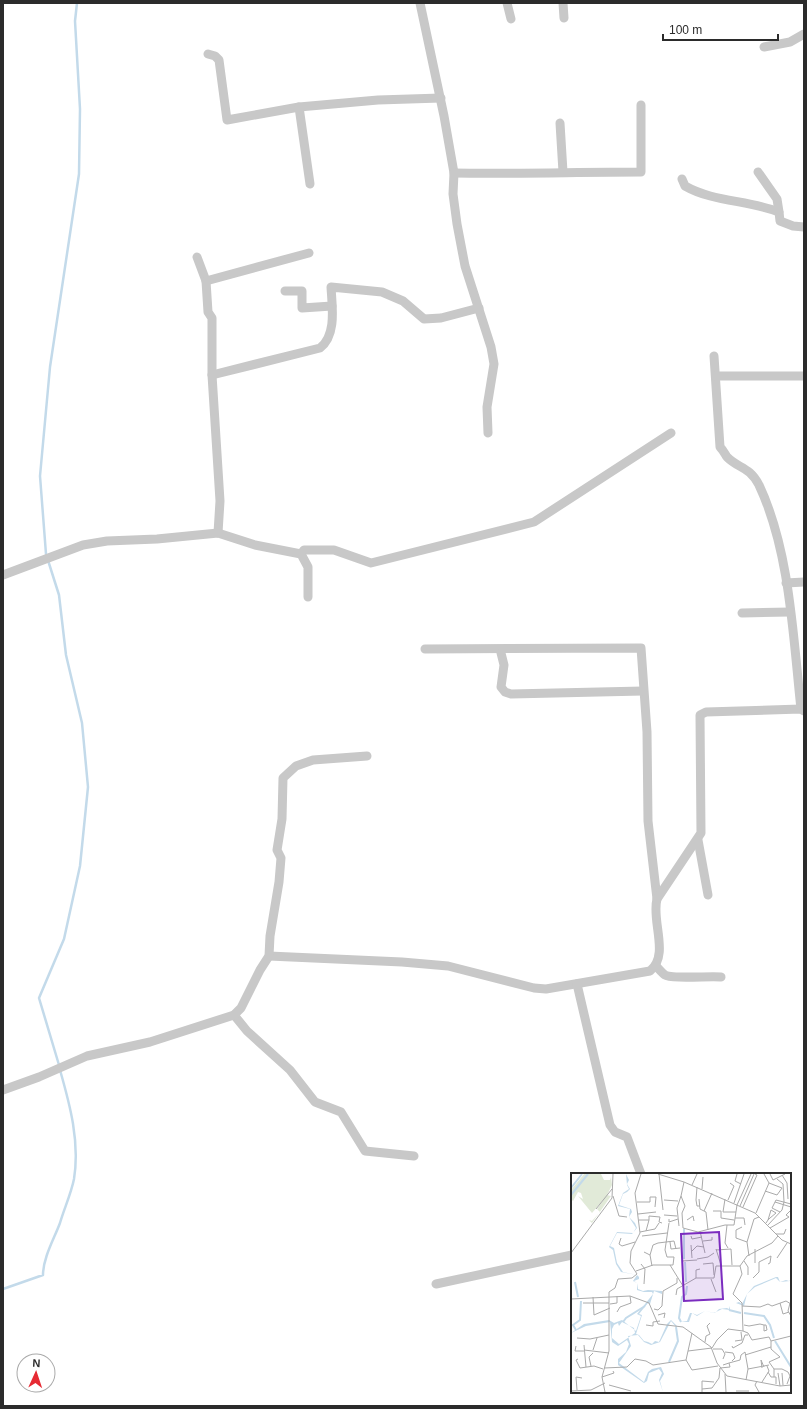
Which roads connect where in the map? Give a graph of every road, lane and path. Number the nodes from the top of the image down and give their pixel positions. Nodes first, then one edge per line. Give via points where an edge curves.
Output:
1 (420, 3) edge
2 (506, 3) edge
3 (563, 3) edge
4 (564, 18) dead end
5 (511, 19) dead end
6 (804, 34) edge
7 (764, 47) dead end
8 (208, 54) dead end
9 (441, 98) junction
10 (640, 105) dead end
11 (299, 107) junction
12 (560, 123) dead end
13 (563, 172) junction
14 (758, 172) dead end
15 (454, 173) junction
16 (682, 179) dead end
17 (310, 184) dead end
18 (779, 212) junction
19 (804, 226) edge
20 (309, 252) dead end
21 (197, 257) dead end
22 (206, 281) junction
23 (285, 291) dead end
24 (332, 306) junction
25 (479, 308) junction
26 (714, 356) dead end
27 (212, 375) junction
28 (716, 376) junction
29 (804, 376) edge
30 (488, 433) dead end
31 (671, 433) dead end
32 (218, 533) junction
33 (301, 554) junction
34 (3, 575) edge
35 (804, 582) edge
36 (786, 583) junction
37 (308, 597) dead end
38 (790, 612) junction
39 (742, 613) dead end
40 (425, 649) dead end
41 (501, 653) dead end
42 (643, 691) junction
43 (802, 710) edge
44 (367, 756) dead end
45 (698, 840) junction
46 (708, 895) dead end
47 (657, 899) junction
48 (270, 956) junction
49 (656, 966) junction
50 (721, 977) dead end
51 (577, 984) junction
52 (234, 1015) junction
53 (3, 1090) edge
54 (414, 1156) dead end
55 (641, 1173) edge
56 (571, 1255) edge
57 (436, 1284) dead end

1 - 9 street
2 - 5 street
3 - 4 street
6 - 7 street via 790,42
8 - 11 street via 216,56 219,60 227,120
9 - 11 street
9 - 15 street
10 - 13 street via 641,172
11 - 17 street
12 - 13 street
13 - 15 street via 513,175
14 - 18 street via 777,199
15 - 25 street via 453,194 457,224 465,266
16 - 18 street via 684,186 699,194 760,205
18 - 19 street via 780,221 793,226
20 - 22 street
21 - 22 street
22 - 27 street via 208,312 212,318
23 - 24 street via 302,291 302,308
24 - 25 street via 331,287 382,292 403,301 424,319 441,318
24 - 27 street via 331,328 327,342 320,348
25 - 30 street via 494,364 487,407
26 - 28 street
27 - 32 street via 220,501
28 - 29 street
28 - 36 street via 720,447 728,458 750,471 758,485 781,546
31 - 33 street via 534,522 371,563 334,550 304,550
32 - 33 street
32 - 34 street via 83,545
33 - 37 street via 308,567
35 - 36 street
36 - 38 street
38 - 39 street
38 - 43 street
40 - 42 street via 641,648
41 - 42 street via 504,665 501,687 511,694
42 - 47 street via 647,732 648,821
43 - 45 street via 706,712 700,715 702,812
44 - 48 street via 313,760 296,766 283,778 282,819 277,850 281,858 280,882 270,936
45 - 46 street
45 - 47 street
47 - 49 street via 654,909 659,949
48 - 51 street via 448,966 534,988 546,989
48 - 52 street via 241,1008
49 - 50 street via 666,976
49 - 51 street via 650,971
51 - 55 street via 610,1125 615,1132 627,1137
52 - 53 street via 150,1042 87,1056
52 - 54 street via 247,1031 290,1070 315,1102 341,1112 365,1151
56 - 57 street

